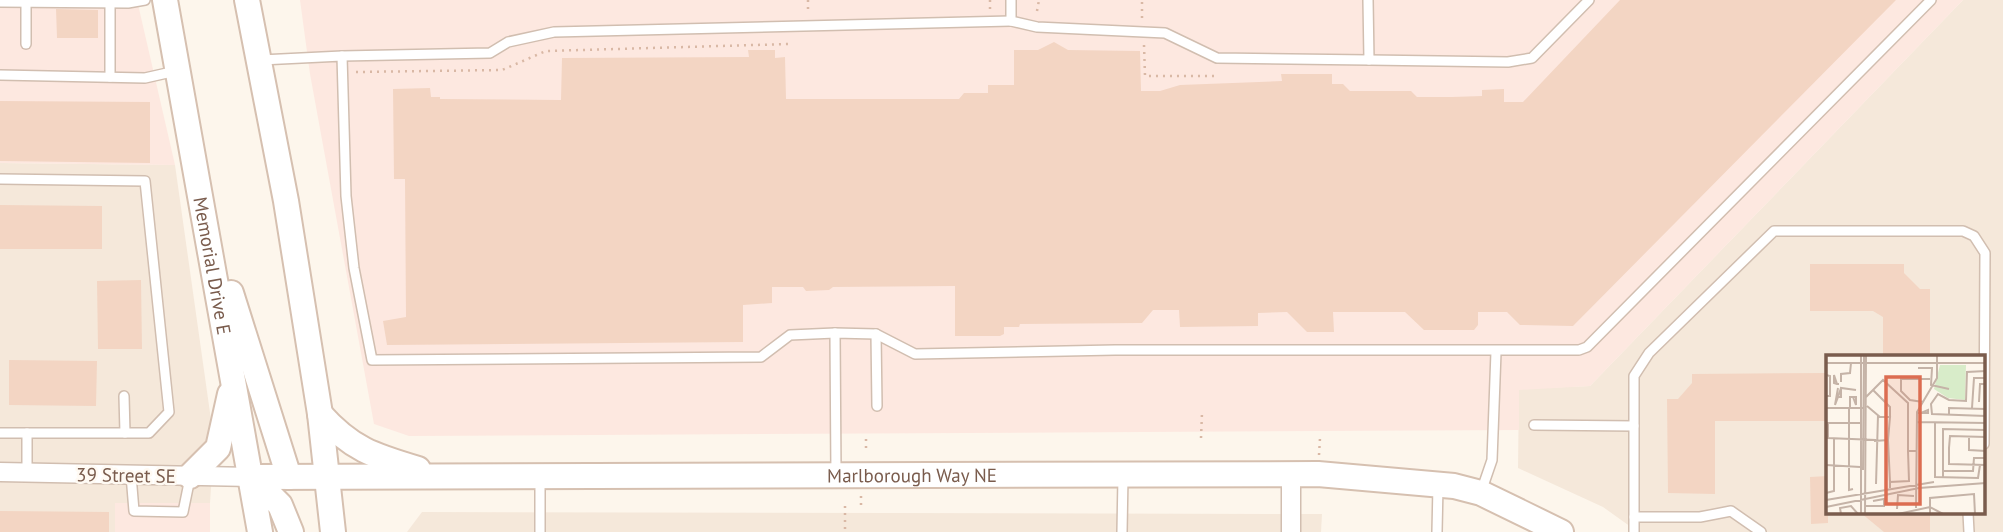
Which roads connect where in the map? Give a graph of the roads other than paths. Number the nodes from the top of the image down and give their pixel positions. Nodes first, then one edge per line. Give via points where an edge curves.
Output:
1 (145, 0) edge
2 (165, 0) edge
3 (247, 0) edge
4 (1010, 0) edge
5 (1368, 0) edge
6 (1589, 0) edge
7 (1931, 0) edge
8 (110, 1) edge
9 (0, 2) edge
10 (26, 2) junction
11 (1011, 21) junction
12 (26, 44) dead end
13 (342, 56) junction
14 (261, 60) junction
15 (1369, 60) junction
16 (178, 71) junction
17 (0, 75) edge
18 (110, 77) junction
19 (0, 180) edge
20 (200, 192) junction
21 (835, 333) junction
22 (876, 334) junction
23 (1496, 352) junction
24 (1984, 355) edge
25 (233, 380) junction
26 (124, 396) dead end
27 (877, 406) dead end
28 (320, 414) junction
29 (1534, 425) dead end
30 (1634, 426) junction
31 (0, 433) edge
32 (27, 433) junction
33 (125, 433) junction
34 (0, 472) edge
35 (27, 472) junction
36 (1292, 474) junction
37 (131, 475) junction
38 (439, 475) junction
39 (836, 475) junction
40 (190, 476) junction
41 (540, 476) junction
42 (1123, 476) junction
43 (252, 477) junction
44 (289, 477) junction
45 (327, 478) junction
46 (1438, 484) junction
47 (1481, 493) junction
48 (1969, 514) edge
49 (1633, 517) junction
50 (260, 532) edge
51 (291, 532) edge
52 (333, 532) edge
53 (540, 532) edge
54 (1122, 532) edge
55 (1291, 532) edge
56 (1437, 532) edge
57 (1561, 532) edge
58 (1633, 532) edge
59 (1761, 532) edge
60 (1969, 532) edge

1 - 8 lane
2 - 16 main road, Memorial Drive E
3 - 14 main road
4 - 11 lane
5 - 15 lane
6 - 15 lane via 1532,58 1508,62
7 - 23 lane via 1587,347
8 - 10 lane
8 - 18 lane
9 - 10 lane
10 - 12 lane
11 - 13 lane via 554,32 508,42 490,53
11 - 15 lane via 1037,27 1165,33 1217,58
13 - 14 lane
13 - 21 lane via 350,232 372,360 761,357 790,335
14 - 28 main road
16 - 18 lane via 145,78
16 - 20 main road, Memorial Drive E
17 - 18 lane
19 - 33 lane via 145,181 169,412 149,433
20 - 25 main road, Memorial Drive E
20 - 44 main road
21 - 22 lane
21 - 39 lane
22 - 23 lane via 915,354
22 - 27 lane
23 - 47 lane via 1492,460
24 - 30 lane via 1985,253 1975,236 1963,231 1774,231 1649,353 1634,376
25 - 40 main road via 218,448
25 - 43 main road, Memorial Drive E
26 - 33 lane
28 - 38 main road via 358,449
28 - 45 main road
29 - 30 lane
30 - 49 lane
31 - 32 lane
32 - 33 lane
32 - 35 lane
34 - 35 street, 39 Street SE
35 - 37 street, 39 Street SE
36 - 42 main road, Marlborough Way NE
36 - 46 main road, Marlborough Way NE
36 - 55 street
37 - 40 street, 39 Street SE
37 - 40 lane via 134,511 183,512
38 - 41 main road, Marlborough Way NE
38 - 45 main road, Marlborough Way NE
39 - 41 main road, Marlborough Way NE
39 - 42 main road, Marlborough Way NE
40 - 43 street, 39 Street SE
41 - 53 lane
42 - 54 lane
43 - 44 main road, Marlborough Way NE
43 - 50 main road, Memorial Drive E
43 - 51 main road via 280,505
44 - 45 main road, Marlborough Way NE
45 - 52 main road
46 - 47 main road, Marlborough Way NE
46 - 56 lane
47 - 57 main road, Marlborough Way NE
48 - 60 lane
49 - 58 lane
49 - 59 lane via 1700,517 1731,511

